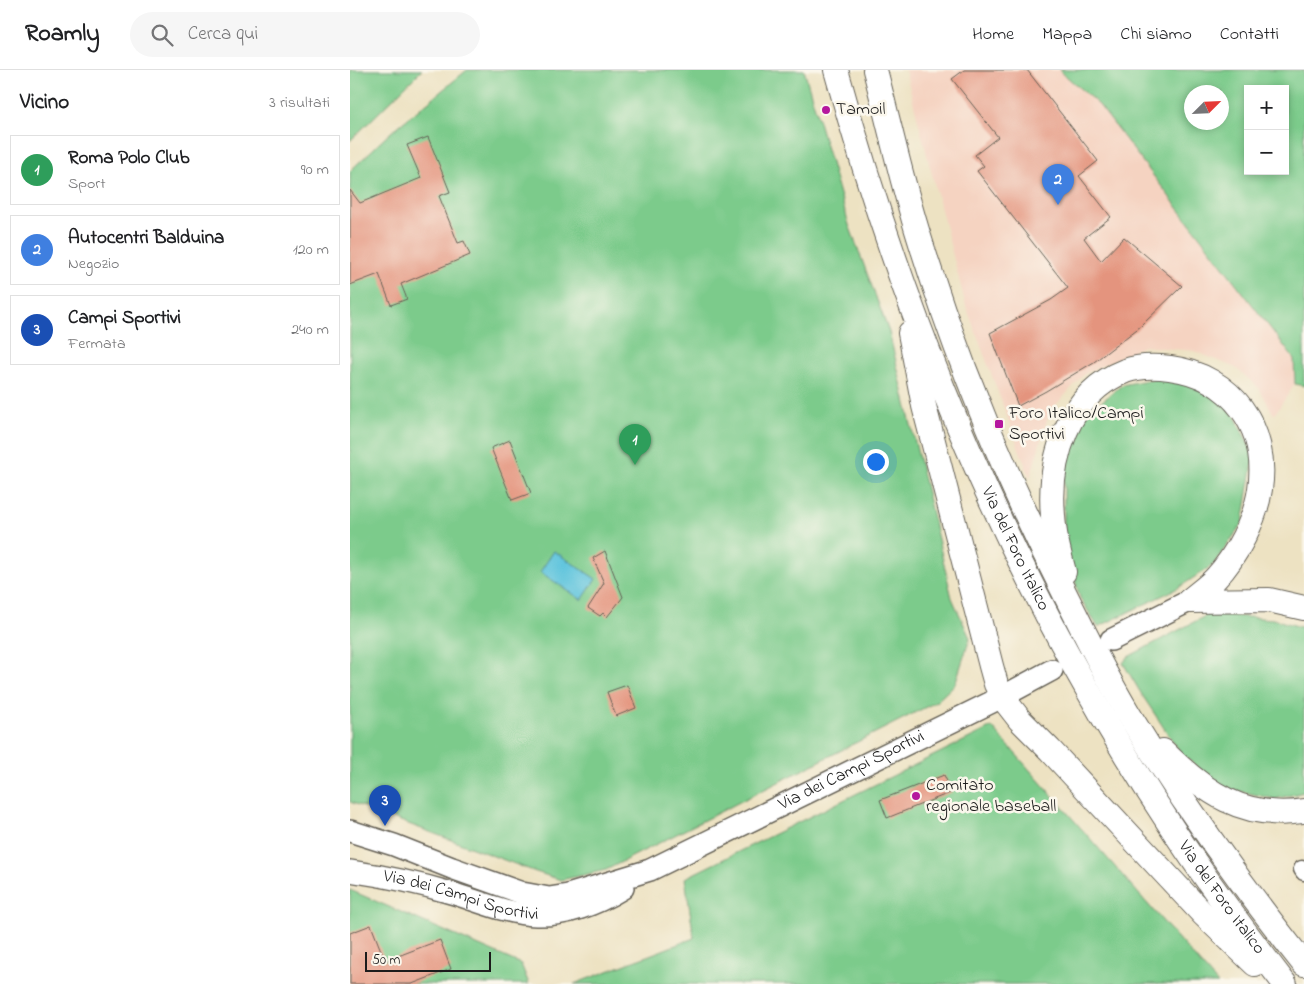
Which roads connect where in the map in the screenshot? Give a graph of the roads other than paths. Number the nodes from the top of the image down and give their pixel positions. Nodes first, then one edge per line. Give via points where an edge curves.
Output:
1 (836, 70) edge
2 (875, 70) edge
3 (897, 265) junction
4 (1189, 601) junction
5 (1304, 608) edge
6 (1082, 628) junction
7 (1111, 640) dead end
8 (1052, 670) dead end
9 (1002, 697) junction
10 (1130, 717) junction
11 (1304, 811) edge
12 (350, 831) edge
13 (650, 870) junction
14 (350, 871) edge
15 (1304, 964) edge
16 (1276, 984) edge
17 (1285, 984) edge

1 - 3 highway, Via del Foro Italico via 858,151
2 - 6 highway, Via del Foro Italico via 919,239 962,360 1005,468
3 - 9 highway via 924,406 991,666
3 - 17 highway, Via del Foro Italico via 914,315 987,492 1078,673 1176,835
4 - 5 highway via 1269,600
4 - 6 highway via 1215,579 1251,522 1259,498 1260,445 1242,408 1214,382 1182,370 1137,368 1104,382 1083,401 1062,438 1053,476 1053,518 1063,570
4 - 7 main road
6 - 10 highway, Via del Foro Italico
8 - 9 main road, Via dei Campi Sportivi
9 - 13 main road, Via dei Campi Sportivi
9 - 16 highway via 1202,914
10 - 11 highway via 1183,770 1221,798 1254,810 1275,813
10 - 15 highway, Via del Foro Italico via 1251,896
12 - 13 main road, Via dei Campi Sportivi via 394,844 501,886 549,898
13 - 14 main road, Via dei Campi Sportivi via 594,903 569,912 538,915

